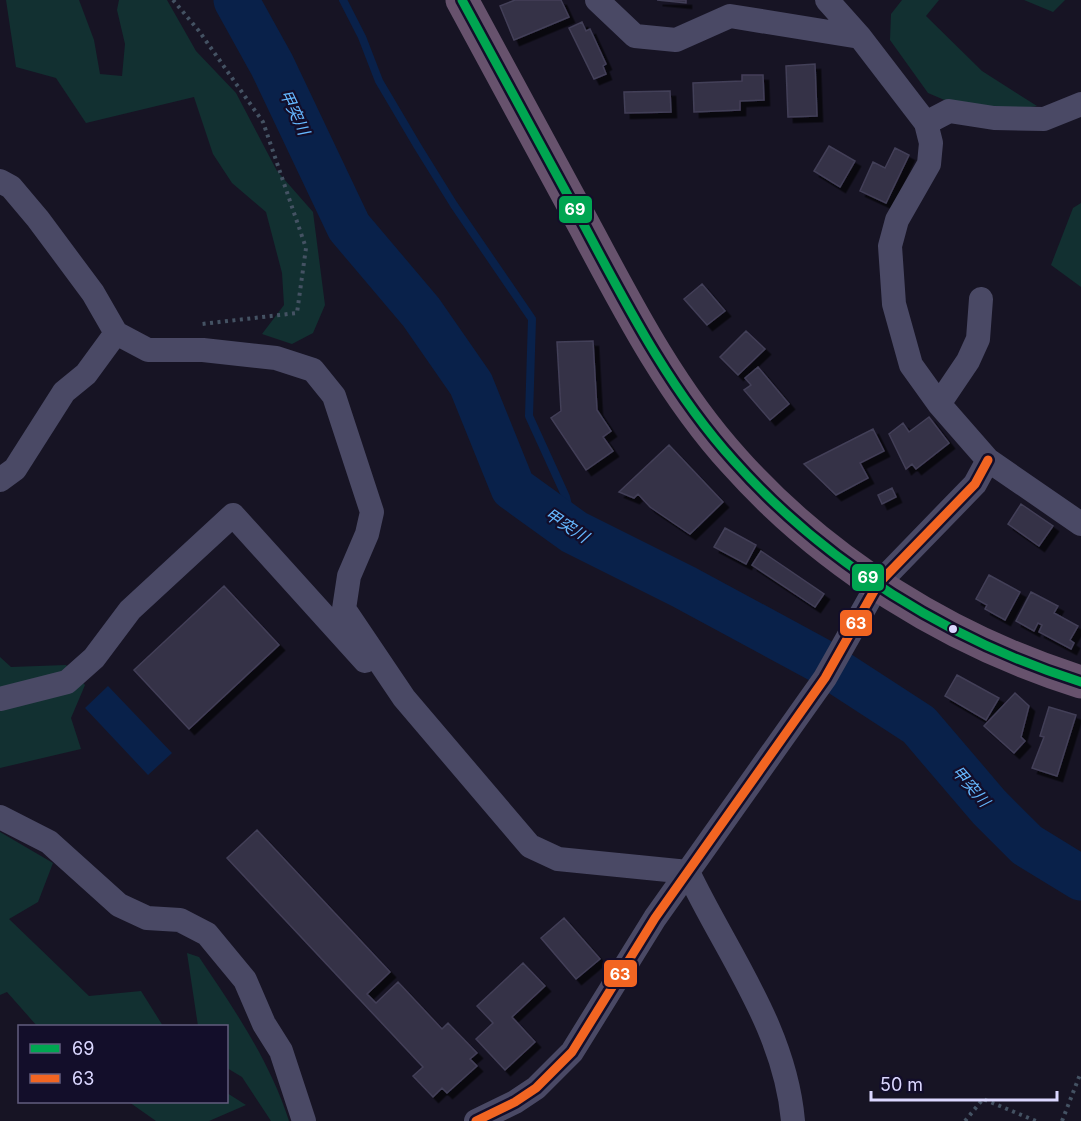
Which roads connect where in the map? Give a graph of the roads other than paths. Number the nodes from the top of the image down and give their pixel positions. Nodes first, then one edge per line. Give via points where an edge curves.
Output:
1 (462, 0) edge
2 (597, 0) edge
3 (827, 0) edge
4 (730, 8) edge
5 (860, 37) junction
6 (1081, 104) edge
7 (926, 123) junction
8 (0, 181) edge
9 (981, 298) dead end
10 (116, 333) junction
11 (996, 340) dead end
12 (968, 361) junction
13 (939, 404) junction
14 (988, 460) junction
15 (0, 480) edge
16 (1081, 524) edge
17 (878, 584) junction
18 (1081, 682) edge
19 (405, 698) junction
20 (0, 699) edge
21 (0, 817) edge
22 (688, 872) junction
23 (304, 1121) edge
24 (476, 1121) edge
25 (793, 1121) edge

1 - 17 highway via 613,280 698,415 733,460 789,518
2 - 4 street via 635,36 676,40
3 - 5 street
4 - 5 street
5 - 7 street
6 - 7 street via 1044,119 994,118 949,111
7 - 13 street via 931,143 929,164 897,220 890,246 894,304 911,365
8 - 10 street via 11,187 38,219 93,293
9 - 12 street via 978,339
10 - 15 street via 86,374 64,392 15,469
10 - 19 street via 148,350 203,350 276,358 313,370 334,396 372,512 349,576 344,609
11 - 12 street
12 - 13 street
13 - 14 street
14 - 16 street
14 - 17 street via 975,484
17 - 18 highway via 974,639
17 - 22 street via 825,678
19 - 20 street via 387,686 232,515 130,610 94,658 67,682
19 - 22 street via 530,846 558,859
21 - 23 street via 50,842 119,905 147,918 180,920 207,934 245,980 281,1051
22 - 24 street via 572,1052 522,1098
22 - 25 street via 759,1002 790,1092

